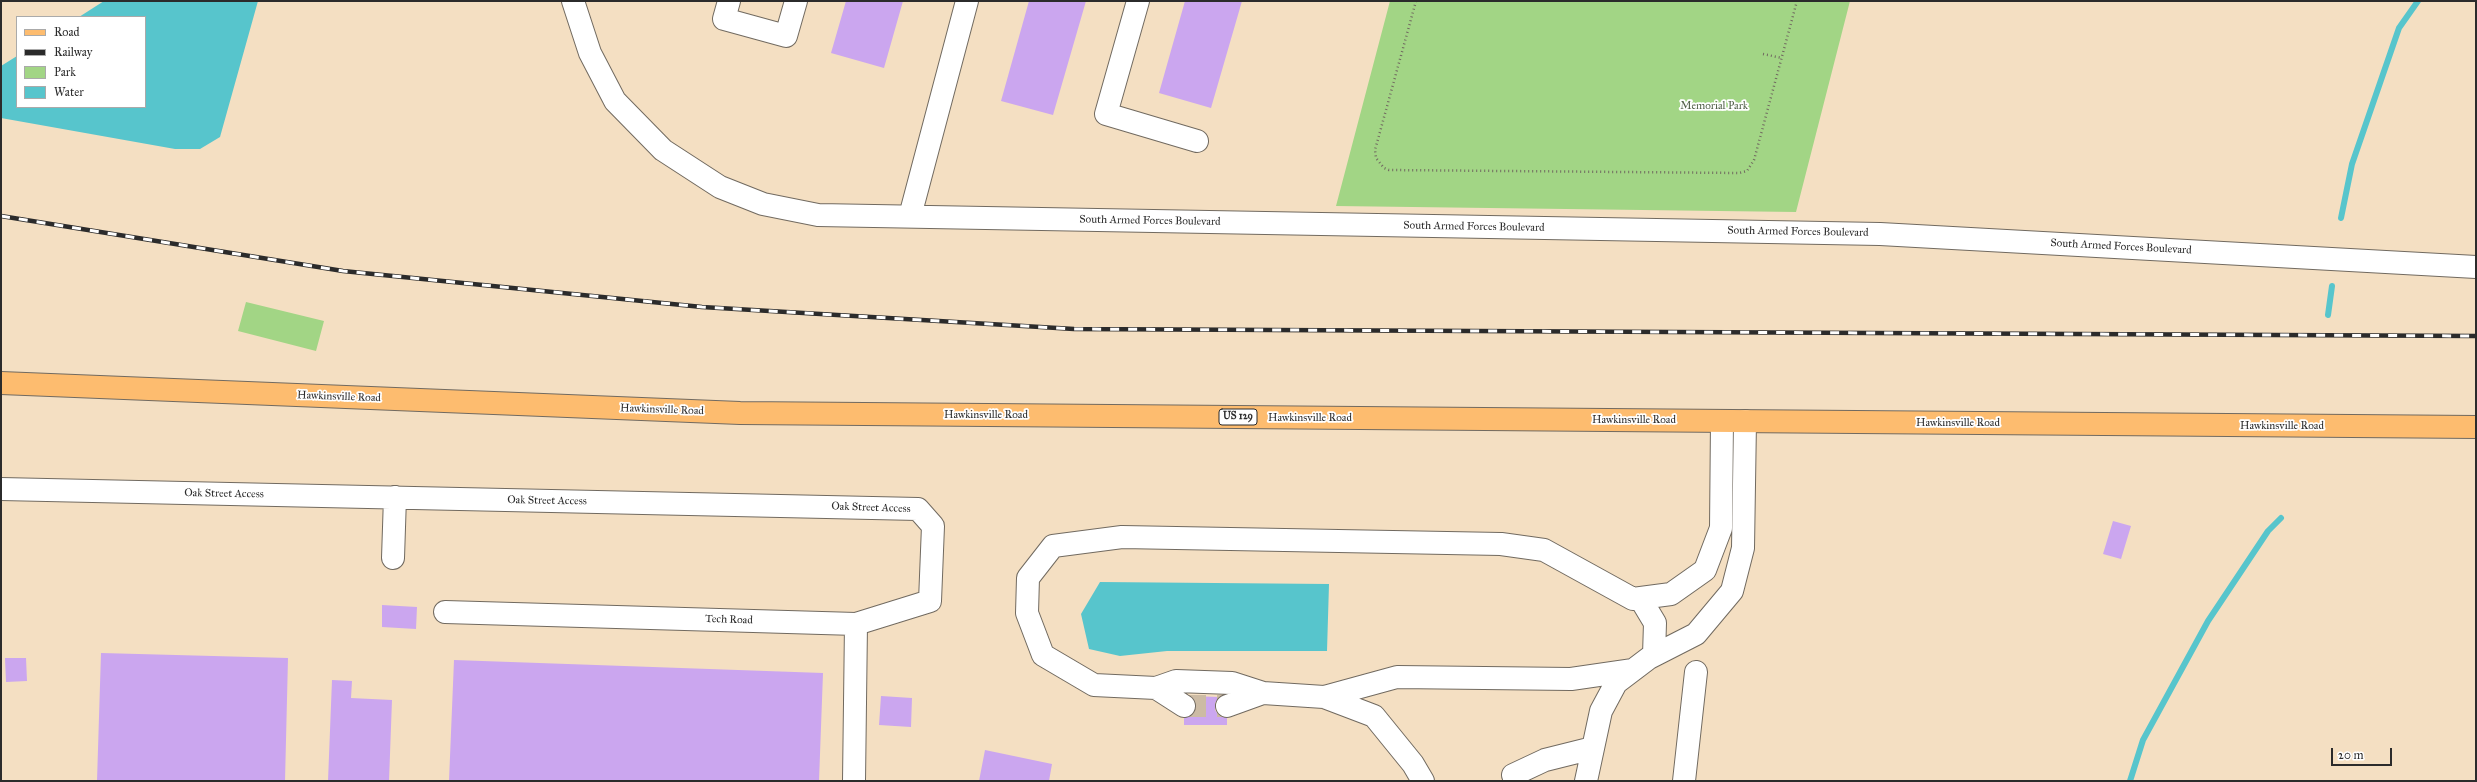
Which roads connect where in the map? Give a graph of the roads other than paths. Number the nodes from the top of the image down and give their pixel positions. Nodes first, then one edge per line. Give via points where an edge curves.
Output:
1 (573, 1) edge
2 (729, 1) edge
3 (796, 1) edge
4 (966, 1) edge
5 (1138, 1) edge
6 (1197, 141) dead end
7 (910, 216) junction
8 (2476, 267) edge
9 (1, 383) edge
10 (1722, 421) junction
11 (1745, 421) junction
12 (2476, 427) edge
13 (1, 489) edge
14 (395, 497) junction
15 (393, 558) dead end
16 (1640, 598) junction
17 (445, 612) dead end
18 (856, 624) junction
19 (1654, 655) junction
20 (1633, 670) junction
21 (1696, 672) dead end
22 (1156, 688) junction
23 (1263, 693) junction
24 (1324, 697) junction
25 (1184, 706) tunnel mouth
26 (1227, 706) tunnel mouth
27 (1593, 748) junction
28 (1514, 776) dead end
29 (854, 781) edge
30 (1423, 781) edge
31 (1586, 781) edge
32 (1684, 781) edge

1 - 7 street, South Armed Forces Boulevard via 590,53 615,101 663,150 720,187 763,204 818,215
2 - 3 street via 724,19 786,36
4 - 7 street
5 - 6 street via 1106,114
7 - 8 street, South Armed Forces Boulevard via 1880,234
9 - 10 main road, Hawkinsville Road / US 129 via 740,413
10 - 11 main road, Hawkinsville Road / US 129
10 - 16 street via 1721,528 1705,570 1671,594
11 - 12 main road, Hawkinsville Road / US 129
11 - 19 street via 1743,548 1732,591 1696,634
13 - 14 street, Oak Street Access
14 - 15 street
14 - 18 street, Oak Street Access via 918,509 933,526 930,601
16 - 19 street via 1655,623
16 - 22 street via 1634,599 1544,550 1501,544 1122,537 1053,546 1028,578 1027,612 1043,654 1094,685
17 - 18 street, Tech Road
18 - 29 street
19 - 20 street
20 - 24 street via 1571,679 1397,677
20 - 27 street via 1616,683 1601,711
21 - 32 street
22 - 23 street via 1176,681 1232,683
22 - 25 street
23 - 24 street
23 - 26 street
24 - 30 street via 1374,716 1413,764
27 - 28 street via 1545,760
27 - 31 street

